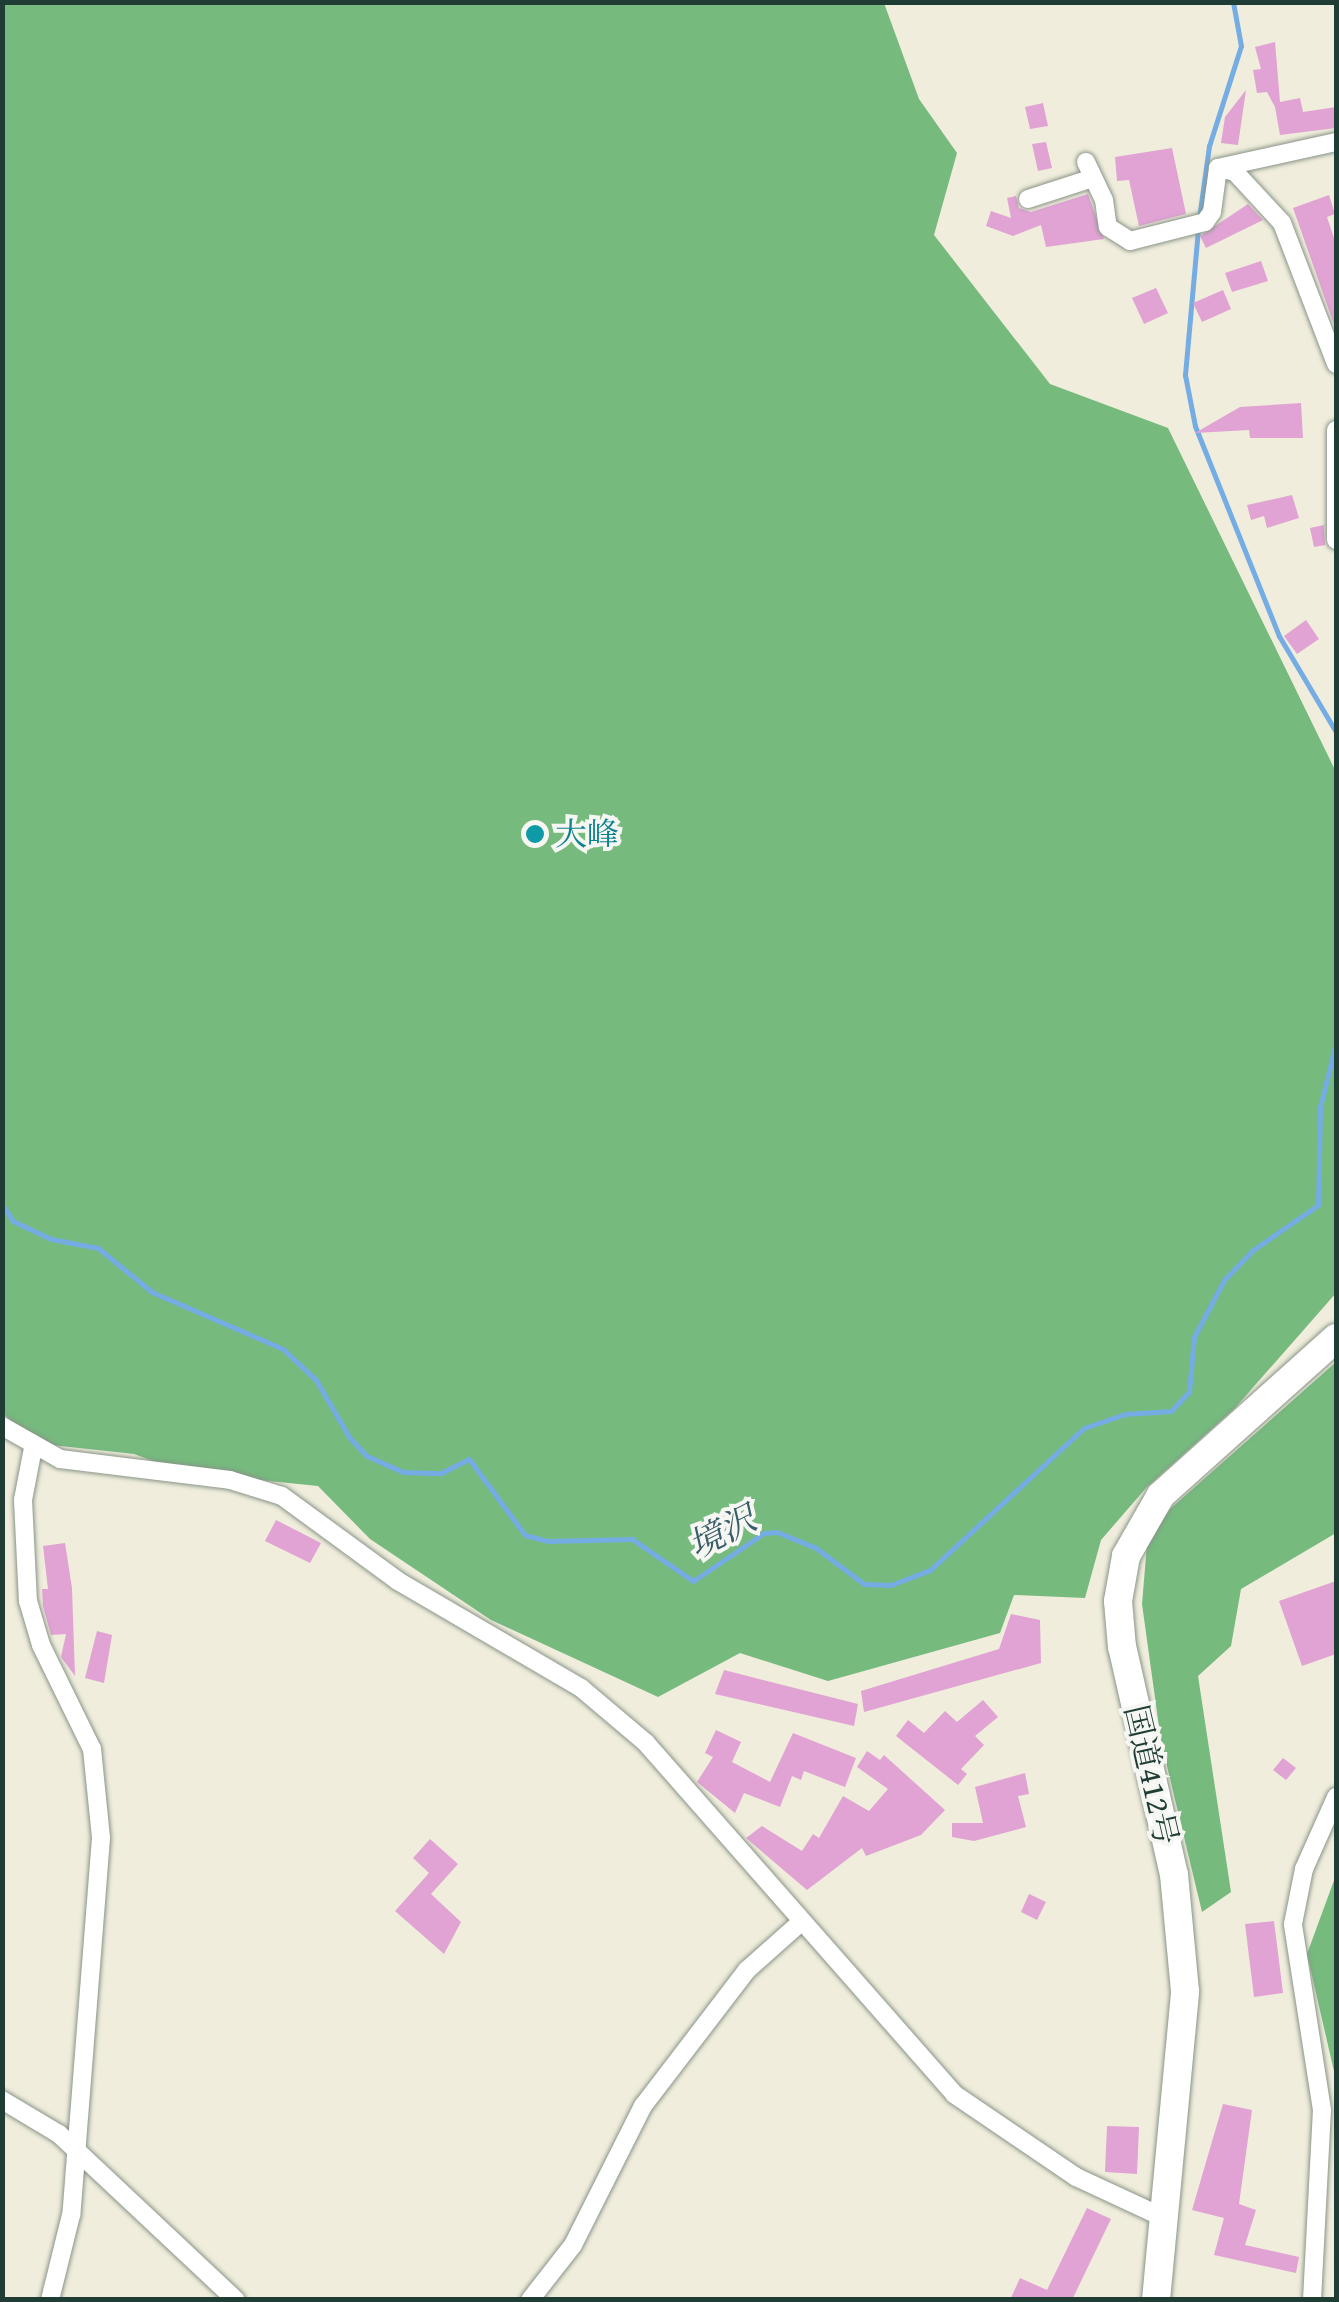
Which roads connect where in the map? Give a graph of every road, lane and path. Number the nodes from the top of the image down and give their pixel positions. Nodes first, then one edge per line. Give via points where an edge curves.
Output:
1 (1336, 142) edge
2 (1218, 168) junction
3 (1032, 177) dead end
4 (1336, 364) edge
5 (1336, 430) edge
6 (1336, 540) edge
7 (1336, 1338) edge
8 (2, 1426) edge
9 (32, 1448) junction
10 (1336, 1797) edge
11 (800, 1923) junction
12 (2, 2100) edge
13 (74, 2151) junction
14 (1162, 2216) junction
15 (50, 2300) edge
16 (236, 2300) edge
17 (530, 2300) edge
18 (1156, 2300) edge
19 (1312, 2300) edge

1 - 2 street
2 - 3 street via 1205,222 1130,241 1112,232 1088,171 1037,196
2 - 4 street via 1236,172 1282,223
5 - 6 street
7 - 14 highway, 国道412号 via 1161,1495 1126,1556 1118,1601 1122,1647 1182,1934 1185,1991
8 - 9 street
9 - 11 street via 89,1466 230,1480 309,1511 398,1582 617,1714
9 - 13 street via 24,1500 28,1602 41,1646 92,1749 101,1838 92,2001
10 - 19 street via 1304,1869 1293,1924 1322,2095
11 - 14 street via 971,2110 1110,2196
11 - 17 street via 747,1970 643,2106 573,2245
12 - 13 street via 59,2134
13 - 15 street via 71,2215
13 - 16 street
14 - 18 highway, 国道412号

